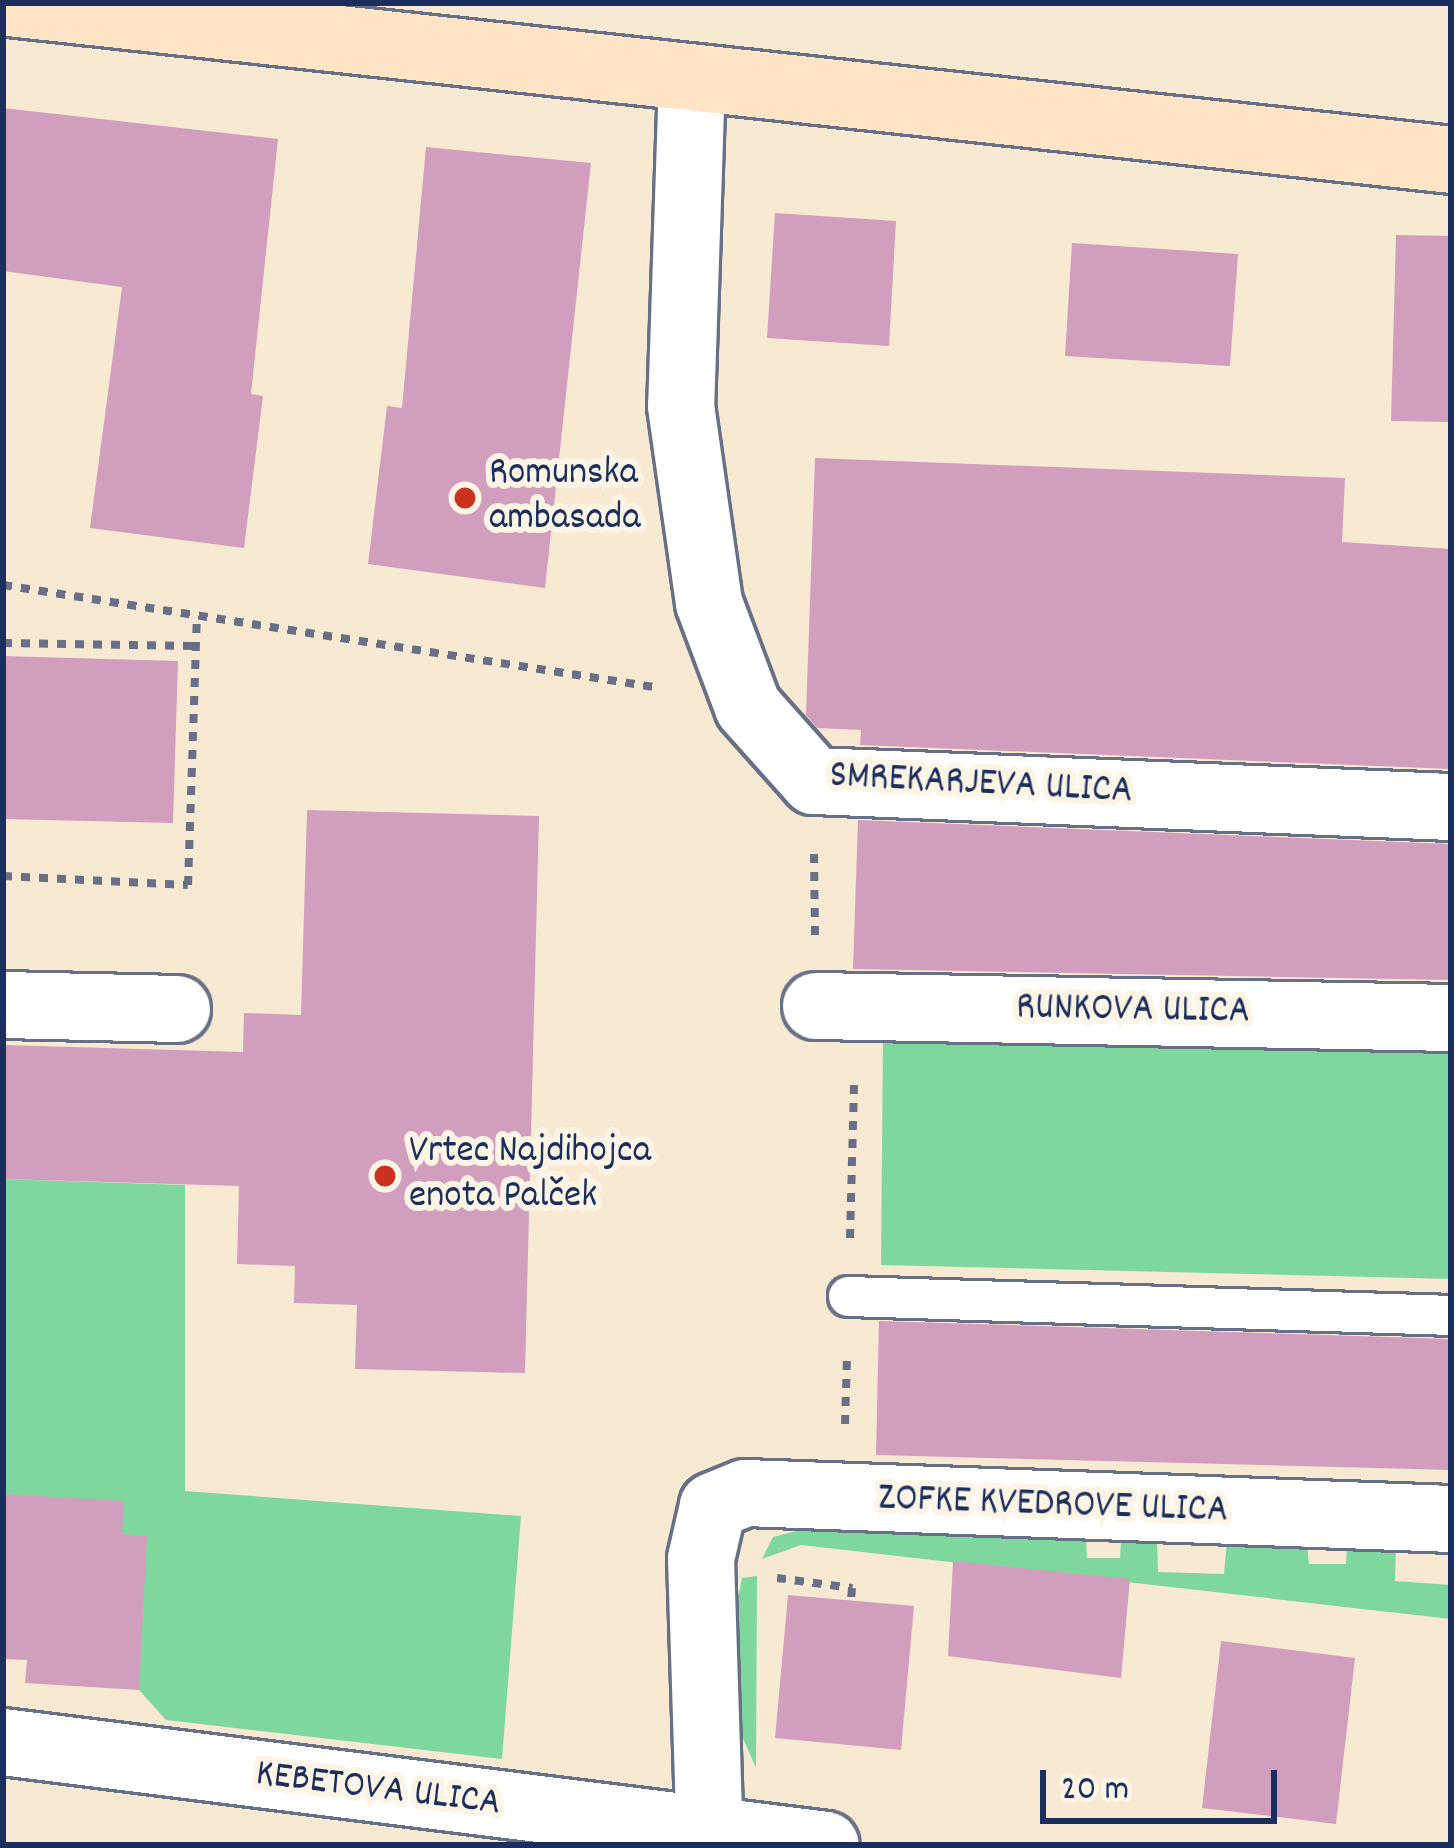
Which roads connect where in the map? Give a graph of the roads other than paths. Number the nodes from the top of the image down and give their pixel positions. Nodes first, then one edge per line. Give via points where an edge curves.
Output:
1 (9, 3) edge
2 (692, 79) junction
3 (1451, 160) edge
4 (1451, 806) edge
5 (3, 1005) edge
6 (815, 1006) road end
7 (177, 1009) dead end
8 (1451, 1018) edge
9 (848, 1296) dead end
10 (1451, 1315) edge
11 (1451, 1519) edge
12 (3, 1742) edge
13 (710, 1839) edge
14 (826, 1845) edge

1 - 2 street
2 - 3 street
2 - 4 street, SMREKARJEVA ULICA via 681,406 709,603 748,706 814,781
5 - 7 street
6 - 8 street, RUNKOVA ULICA
9 - 10 lane
11 - 13 street, ZOFKE KVEDROVE ULICA via 746,1493 713,1506 701,1559
12 - 13 street, KEBETOVA ULICA
13 - 14 street, KEBETOVA ULICA

